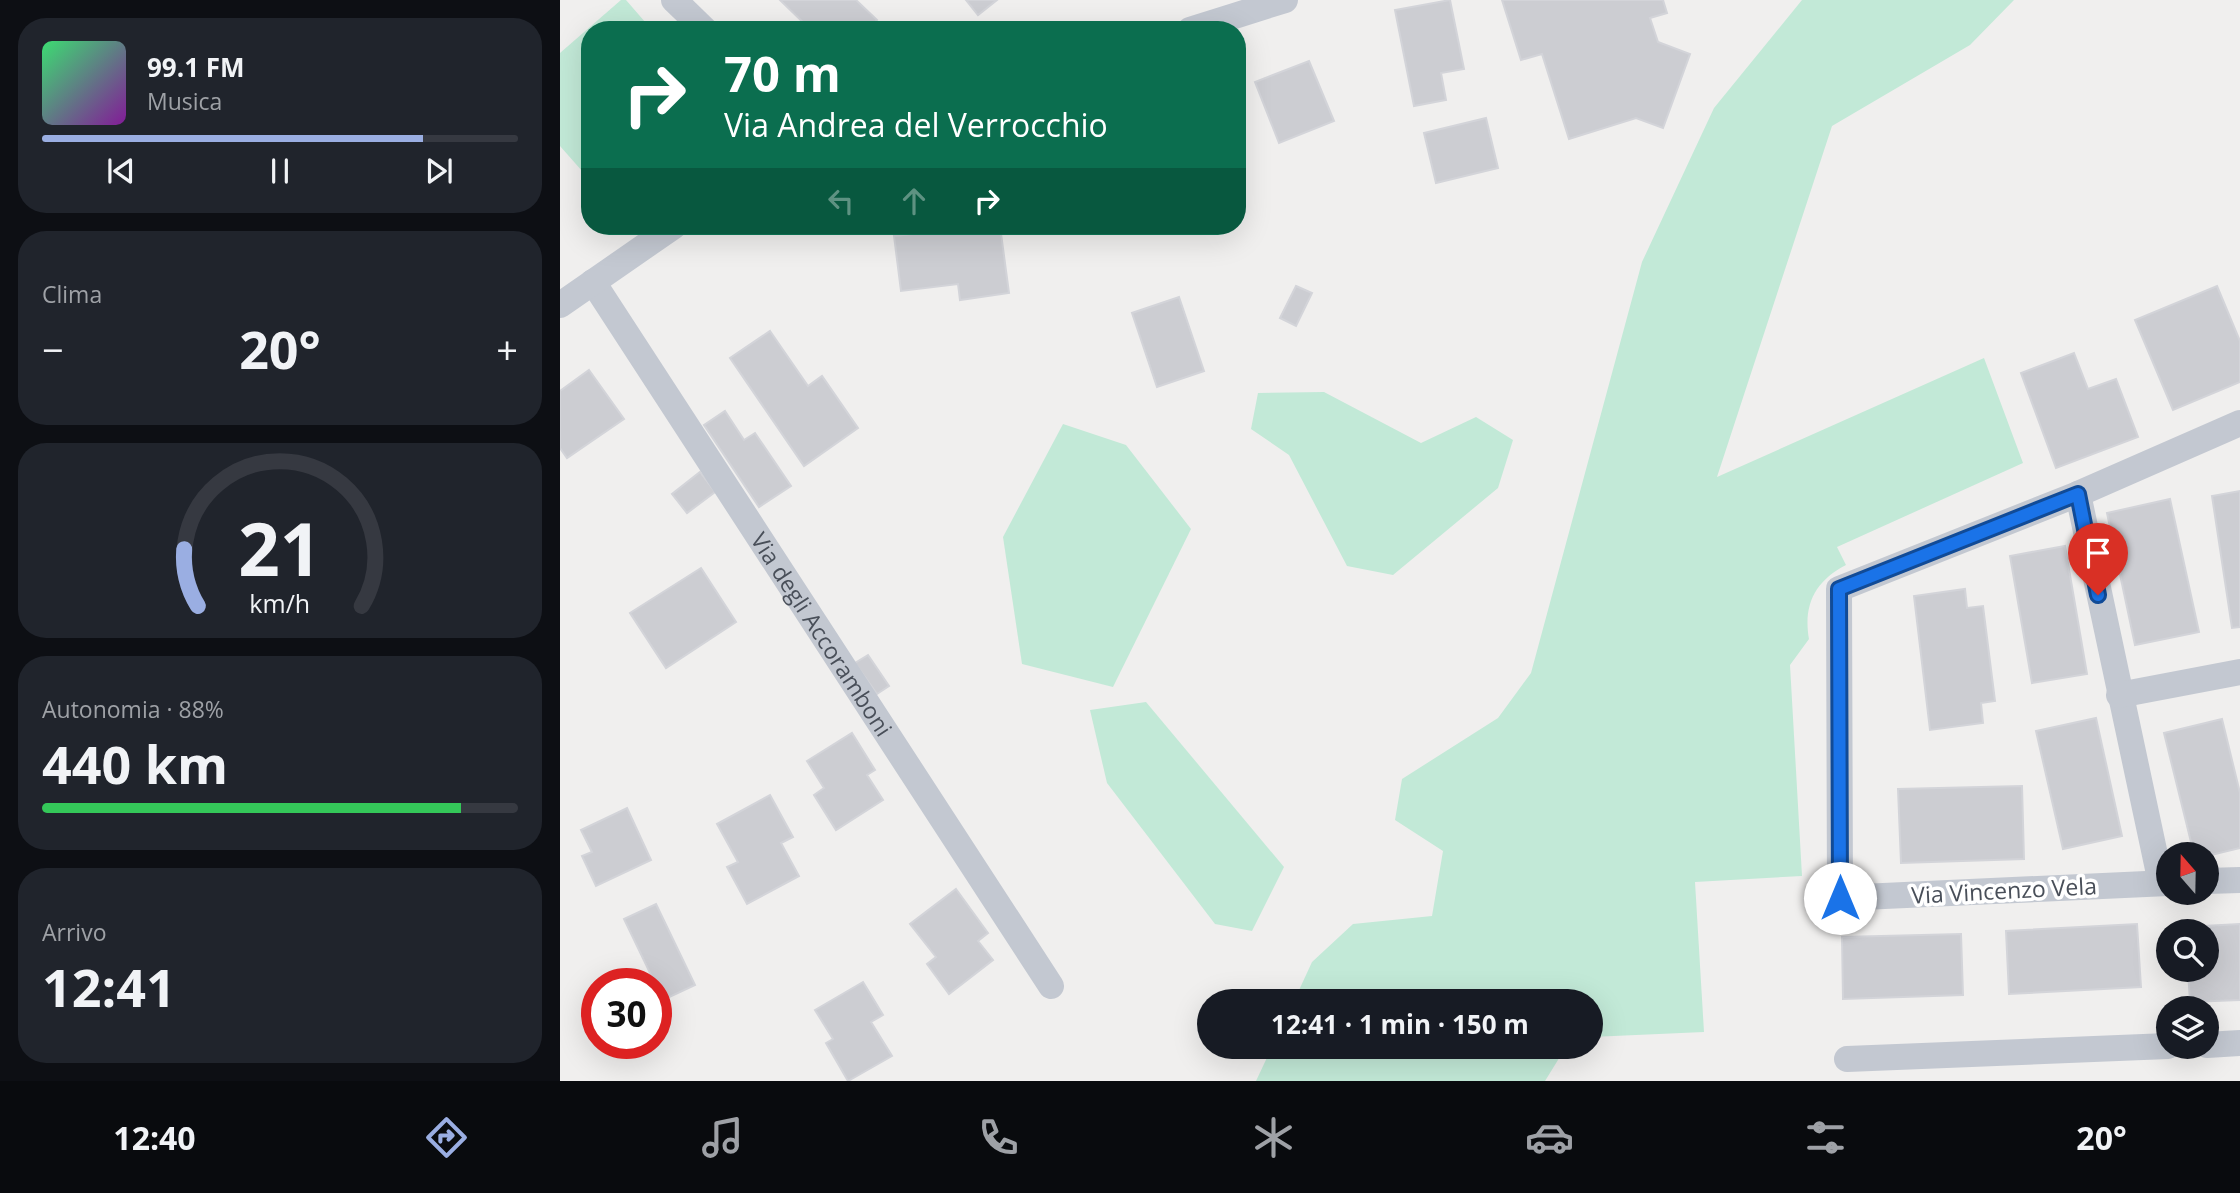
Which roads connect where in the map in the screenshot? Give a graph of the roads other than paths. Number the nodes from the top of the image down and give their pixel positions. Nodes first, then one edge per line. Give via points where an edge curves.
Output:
1 (674, 0) edge
2 (1285, 0) edge
3 (696, 21) edge
4 (1218, 21) edge
5 (661, 235) edge
6 (593, 282) junction
7 (560, 305) edge
8 (2240, 423) edge
9 (2078, 494) junction
10 (2240, 672) edge
11 (2119, 695) junction
12 (2156, 846) edge
13 (2240, 880) edge
14 (2219, 881) edge
15 (2156, 883) edge
16 (1051, 986) dead end
17 (2240, 1043) edge
18 (2219, 1044) edge
19 (2156, 1046) edge
20 (1847, 1059) dead end

1 - 3 street
2 - 4 street
5 - 6 street
6 - 7 street
6 - 16 street, Via degli Accoramboni
8 - 9 street
9 - 11 street
9 - 15 street, Via Vincenzo Vela via 1839,589 1840,898
10 - 11 street
11 - 12 street
13 - 14 street
17 - 18 street
19 - 20 street

